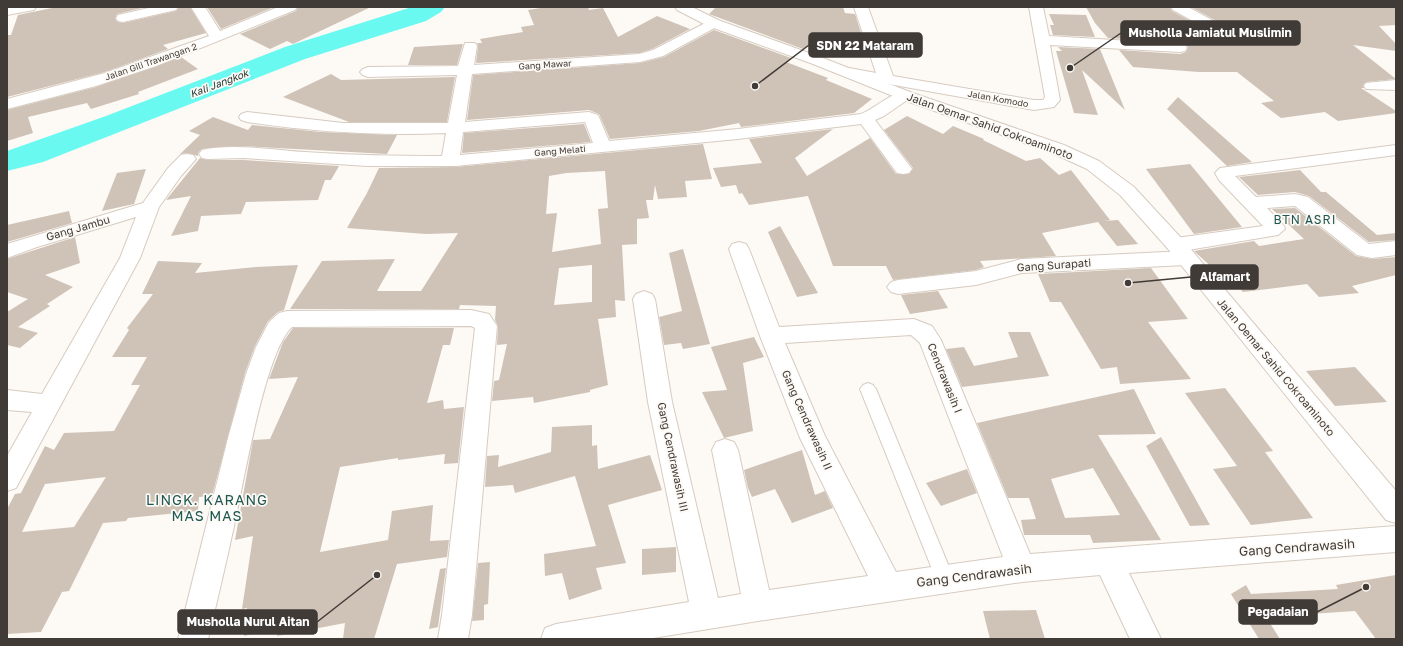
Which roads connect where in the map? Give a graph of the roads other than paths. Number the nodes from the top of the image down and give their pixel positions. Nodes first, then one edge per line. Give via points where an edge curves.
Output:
1 (29, 7) edge
2 (171, 7) edge
3 (198, 7) edge
4 (290, 7) edge
5 (861, 7) edge
6 (1036, 7) edge
7 (1178, 7) edge
8 (691, 9) edge
9 (7, 11) edge
10 (123, 18) dead end
11 (713, 23) junction
12 (1227, 34) dead end
13 (217, 37) junction
14 (1042, 40) junction
15 (470, 46) dead end
16 (1180, 48) dead end
17 (464, 70) junction
18 (368, 72) dead end
19 (849, 73) junction
20 (886, 79) junction
21 (1396, 85) edge
22 (1372, 86) dead end
23 (904, 95) junction
24 (7, 104) edge
25 (247, 118) dead end
26 (865, 118) junction
27 (456, 127) junction
28 (603, 147) junction
29 (1396, 150) edge
30 (208, 154) dead end
31 (187, 159) dead end
32 (450, 161) junction
33 (903, 170) dead end
34 (1253, 203) junction
35 (150, 207) junction
36 (1396, 248) edge
37 (739, 249) dead end
38 (7, 251) edge
39 (1181, 252) junction
40 (898, 287) dead end
41 (644, 299) dead end
42 (770, 336) junction
43 (868, 390) dead end
44 (7, 400) edge
45 (49, 404) junction
46 (725, 450) dead end
47 (7, 480) edge
48 (1396, 511) edge
49 (1396, 539) edge
50 (1108, 562) junction
51 (1022, 568) junction
52 (945, 579) junction
53 (888, 586) junction
54 (758, 606) junction
55 (707, 615) junction
56 (193, 639) edge
57 (453, 639) edge
58 (556, 639) edge
59 (1146, 639) edge

1 - 9 street
2 - 10 street
3 - 13 street
4 - 13 street, Jalan Gili Trawangan 2
5 - 20 street
6 - 14 street, Jalan Komodo
7 - 12 street
8 - 11 street, Jalan Oemar Sahid Cokroaminoto
11 - 17 street, Gang Mawar via 649,57
11 - 19 street, Jalan Oemar Sahid Cokroaminoto
13 - 24 street, Jalan Gili Trawangan 2 via 116,75
14 - 16 street
14 - 20 street, Jalan Komodo via 1053,97 1052,101 1046,104 1034,105
15 - 17 street
17 - 18 street, Gang Mawar
17 - 27 street
19 - 20 street, Jalan Komodo
19 - 23 street, Jalan Oemar Sahid Cokroaminoto
21 - 22 street
23 - 26 street, Gang Melati via 878,113
23 - 39 street, Jalan Oemar Sahid Cokroaminoto via 1080,158 1105,173 1127,191
25 - 27 street via 371,129
26 - 28 street, Gang Melati
26 - 33 street
27 - 28 street via 589,116
27 - 32 street
28 - 32 street, Gang Melati
29 - 34 street via 1224,173
30 - 32 street, Gang Melati via 243,153 368,161
31 - 35 street via 174,172
34 - 36 street via 1301,201 1364,250
34 - 39 street, Gang Surapati via 1275,229
35 - 38 street, Gang Jambu
35 - 45 street via 130,258
37 - 42 street, Gang Cendrawasih II
39 - 40 street, Gang Surapati via 1022,266 976,278
39 - 48 street, Jalan Oemar Sahid Cokroaminoto
41 - 55 street, Gang Cendrawasih III via 660,402
42 - 51 street, Cendrawasih I via 914,327 924,332 930,340
42 - 53 street, Gang Cendrawasih II via 813,438
43 - 52 lane
44 - 45 street
45 - 47 street
46 - 54 street
49 - 50 street, Gang Cendrawasih
50 - 51 street, Gang Cendrawasih
50 - 59 street
51 - 52 street, Gang Cendrawasih
52 - 53 street, Gang Cendrawasih
53 - 54 street, Gang Cendrawasih
54 - 55 street, Gang Cendrawasih
55 - 58 street, Gang Cendrawasih
56 - 57 street via 253,389 272,336 280,323 287,319 471,318 481,320 486,326

